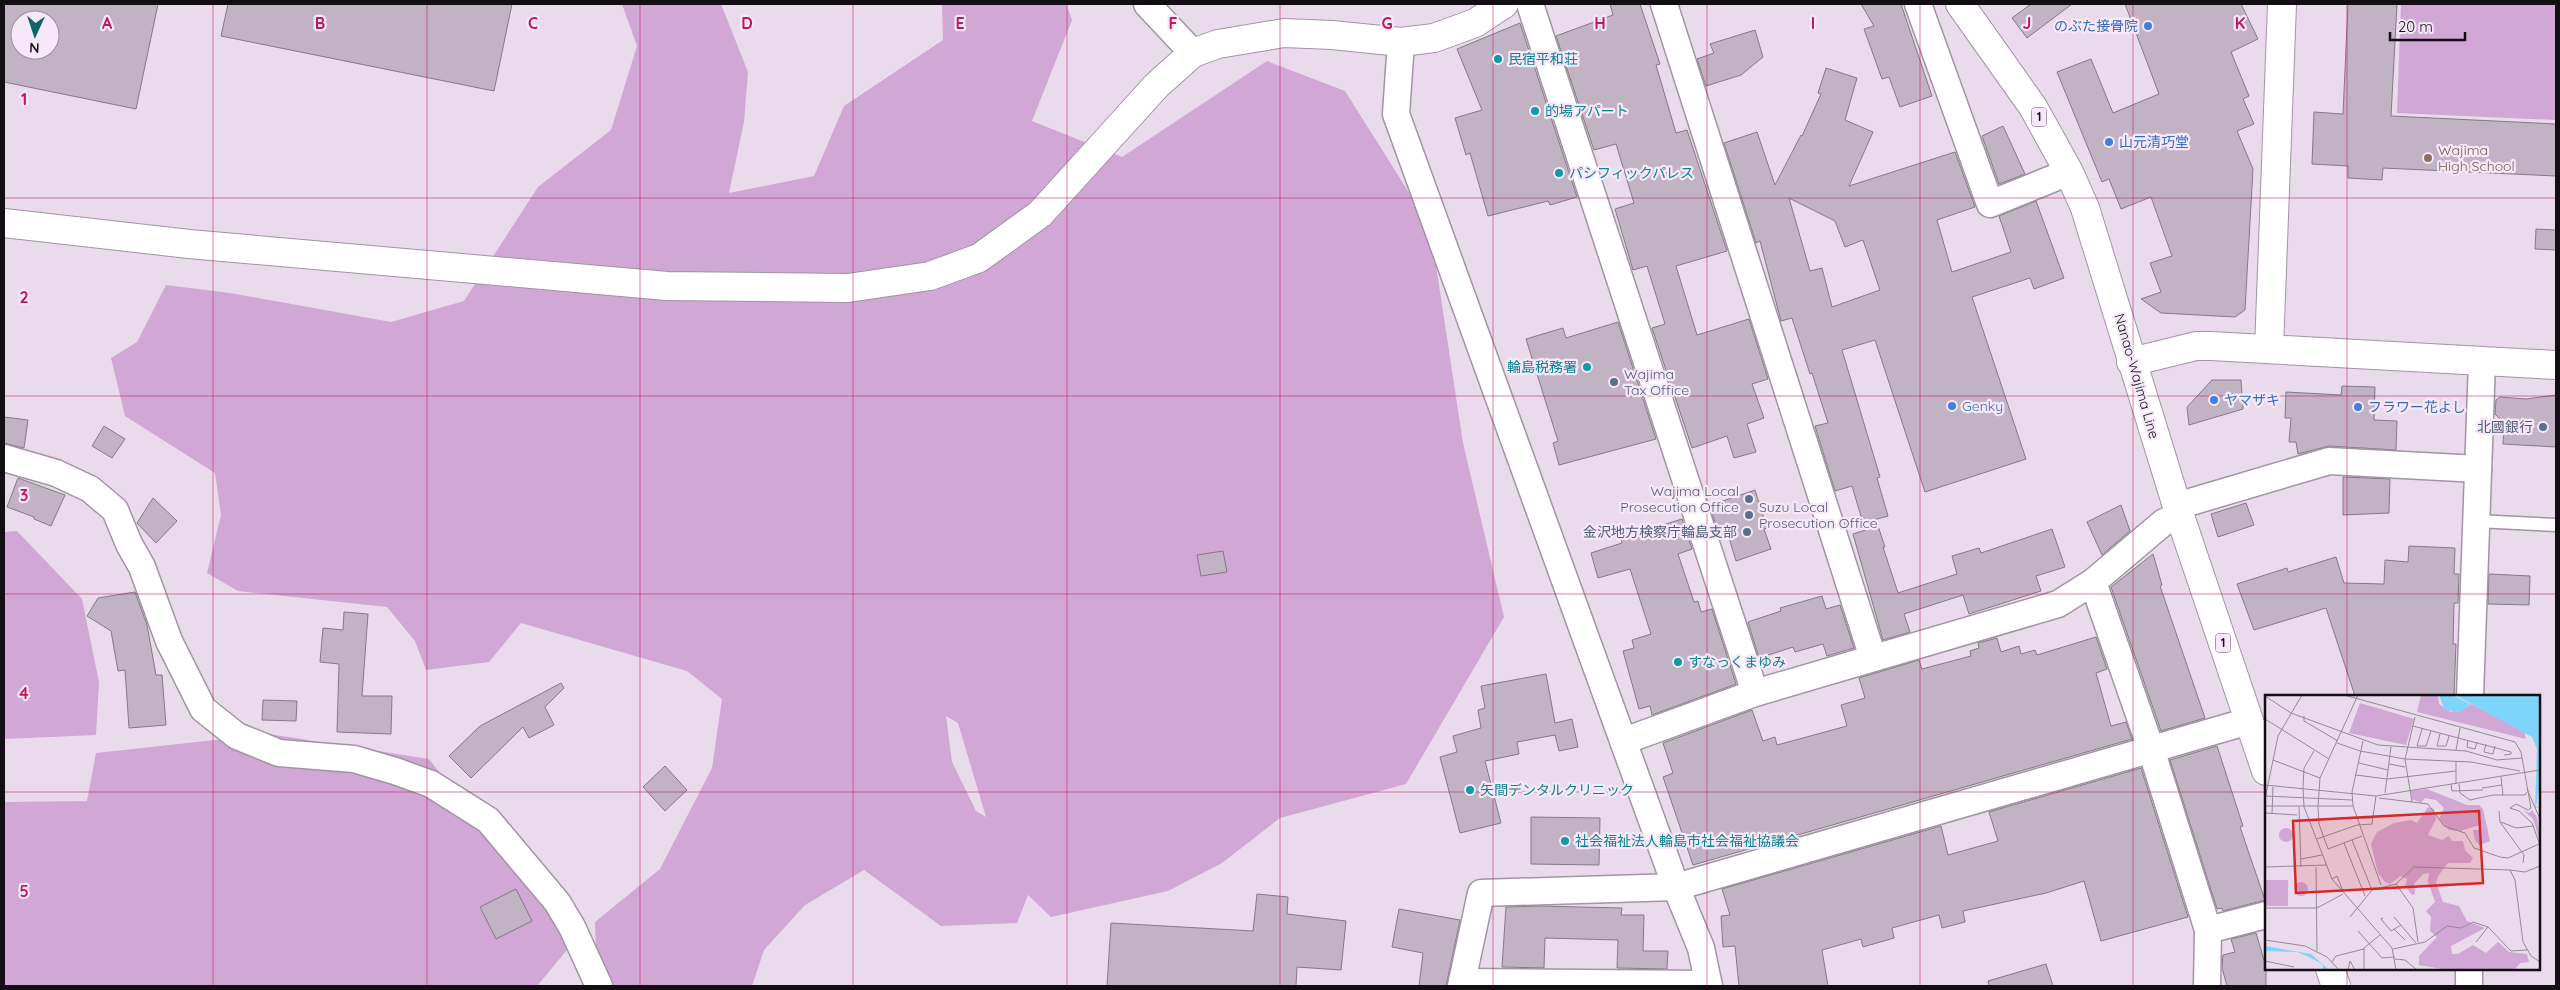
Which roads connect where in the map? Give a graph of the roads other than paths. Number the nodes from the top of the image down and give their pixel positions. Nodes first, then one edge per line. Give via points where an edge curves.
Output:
1 (1147, 4) edge
2 (1504, 4) edge
3 (1530, 4) edge
4 (1664, 4) edge
5 (1918, 4) edge
6 (1960, 4) edge
7 (2282, 4) edge
8 (1401, 42) junction
9 (1193, 53) junction
10 (2069, 172) junction
11 (4, 223) edge
12 (2269, 349) junction
13 (2482, 361) junction
14 (2131, 362) junction
15 (2556, 365) edge
16 (4, 458) edge
17 (2478, 469) junction
18 (2178, 511) junction
19 (2476, 521) junction
20 (2556, 525) edge
21 (2093, 582) junction
22 (1873, 658) junction
23 (1755, 694) junction
24 (2470, 695) edge
25 (2249, 721) junction
26 (1624, 741) junction
27 (2151, 749) junction
28 (2265, 768) edge
29 (1676, 887) junction
30 (2265, 915) edge
31 (2208, 930) junction
32 (2330, 970) edge
33 (2469, 970) edge
34 (1461, 984) edge
35 (1708, 985) edge
36 (599, 986) edge
37 (2207, 986) edge
38 (2336, 986) edge
39 (2469, 986) edge

1 - 9 street
2 - 8 street via 1475,23 1434,38
3 - 23 street
4 - 22 street
5 - 10 street via 1990,204
6 - 10 street, Nanao-Wajima Line / 1 via 2033,107
7 - 12 street
8 - 9 street via 1284,33 1218,44
8 - 26 street via 1396,114
9 - 11 street via 1157,86 1040,214 979,258 930,276 848,288 667,286 189,244
10 - 14 street, Nanao-Wajima Line / 1 via 2097,242
12 - 13 street
12 - 14 street via 2196,346
13 - 15 street
13 - 17 street
14 - 18 street, Nanao-Wajima Line / 1
16 - 36 street via 56,473 90,489 115,510 142,566 169,641 203,709 237,736 279,753 354,759 396,771 431,784 488,820 557,902
17 - 18 street via 2329,461
17 - 19 street
18 - 21 street
18 - 25 street, Nanao-Wajima Line / 1
19 - 20 lane
19 - 24 street
21 - 22 street via 2058,604
21 - 27 street
22 - 23 street
23 - 26 street
25 - 27 street
25 - 28 street, Nanao-Wajima Line / 1
26 - 29 street
27 - 29 street
27 - 31 street
29 - 34 street via 1481,892
29 - 35 street via 1701,948
30 - 31 street
31 - 37 street
32 - 38 street
33 - 39 street
34 - 35 street

